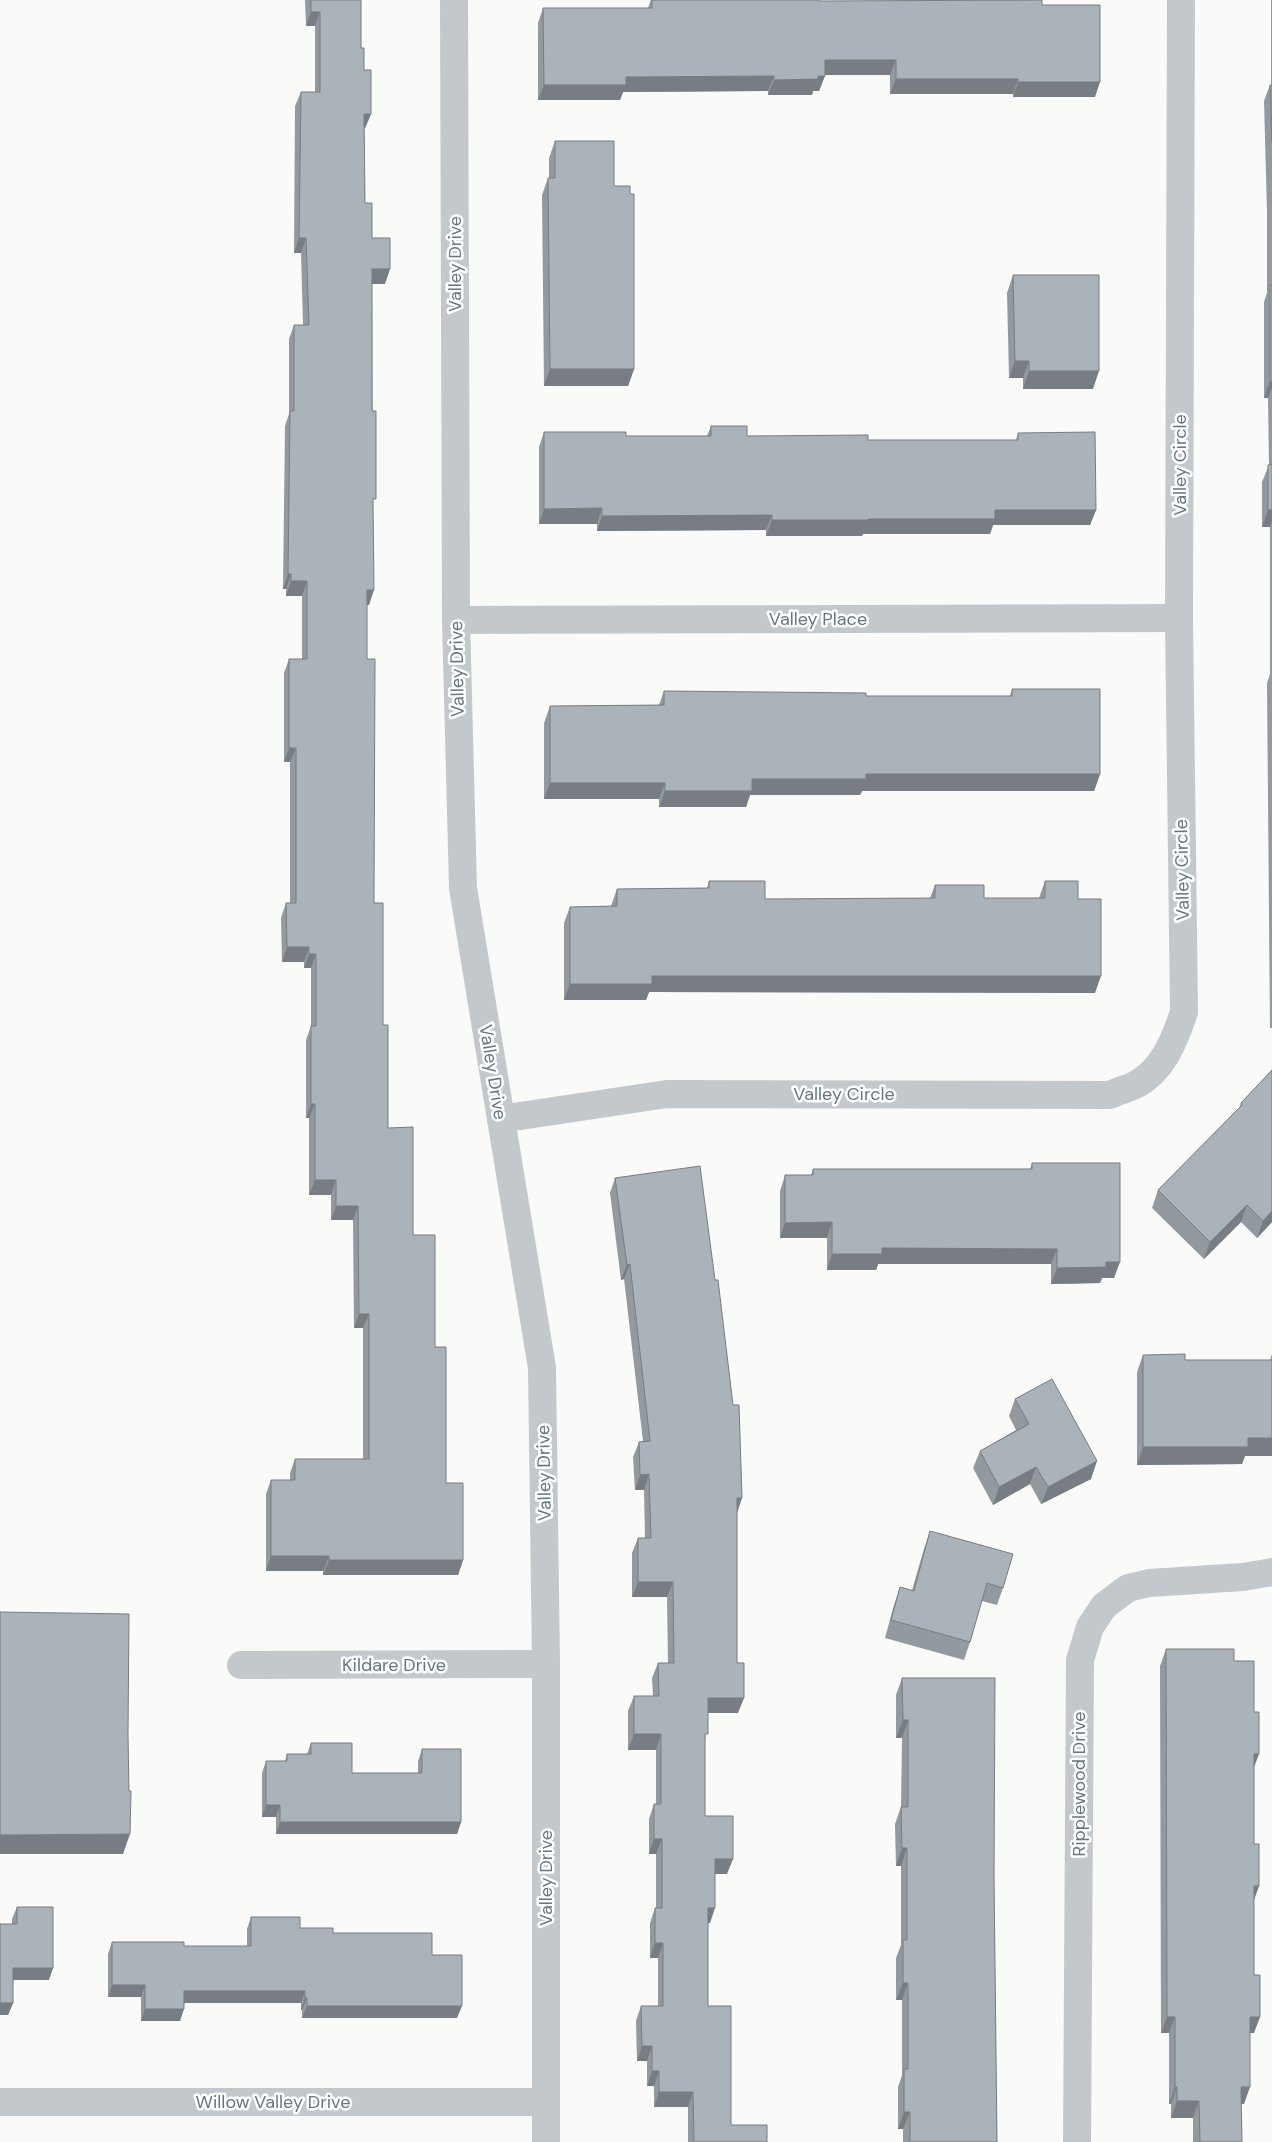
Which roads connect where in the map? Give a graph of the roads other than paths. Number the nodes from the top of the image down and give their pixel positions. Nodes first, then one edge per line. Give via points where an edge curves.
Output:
1 (454, 0) edge
2 (1181, 0) edge
3 (1179, 618) junction
4 (456, 620) junction
5 (501, 1120) junction
6 (1272, 1572) edge
7 (546, 1664) junction
8 (242, 1666) dead end
9 (0, 2102) edge
10 (546, 2102) junction
11 (546, 2142) edge
12 (1077, 2142) edge

1 - 4 street, Valley Drive
2 - 3 street, Valley Circle
3 - 4 street, Valley Place
3 - 5 street, Valley Circle via 1184,1012 1174,1042 1156,1068 1137,1084 1110,1095 667,1094
4 - 5 street, Valley Drive via 462,888
5 - 7 street, Valley Drive via 542,1368
6 - 12 street, Ripplewood Drive via 1149,1583 1128,1588 1104,1606 1090,1626 1080,1660
7 - 8 street, Kildare Drive
7 - 10 street, Valley Drive
9 - 10 street, Willow Valley Drive
10 - 11 street, Valley Drive

